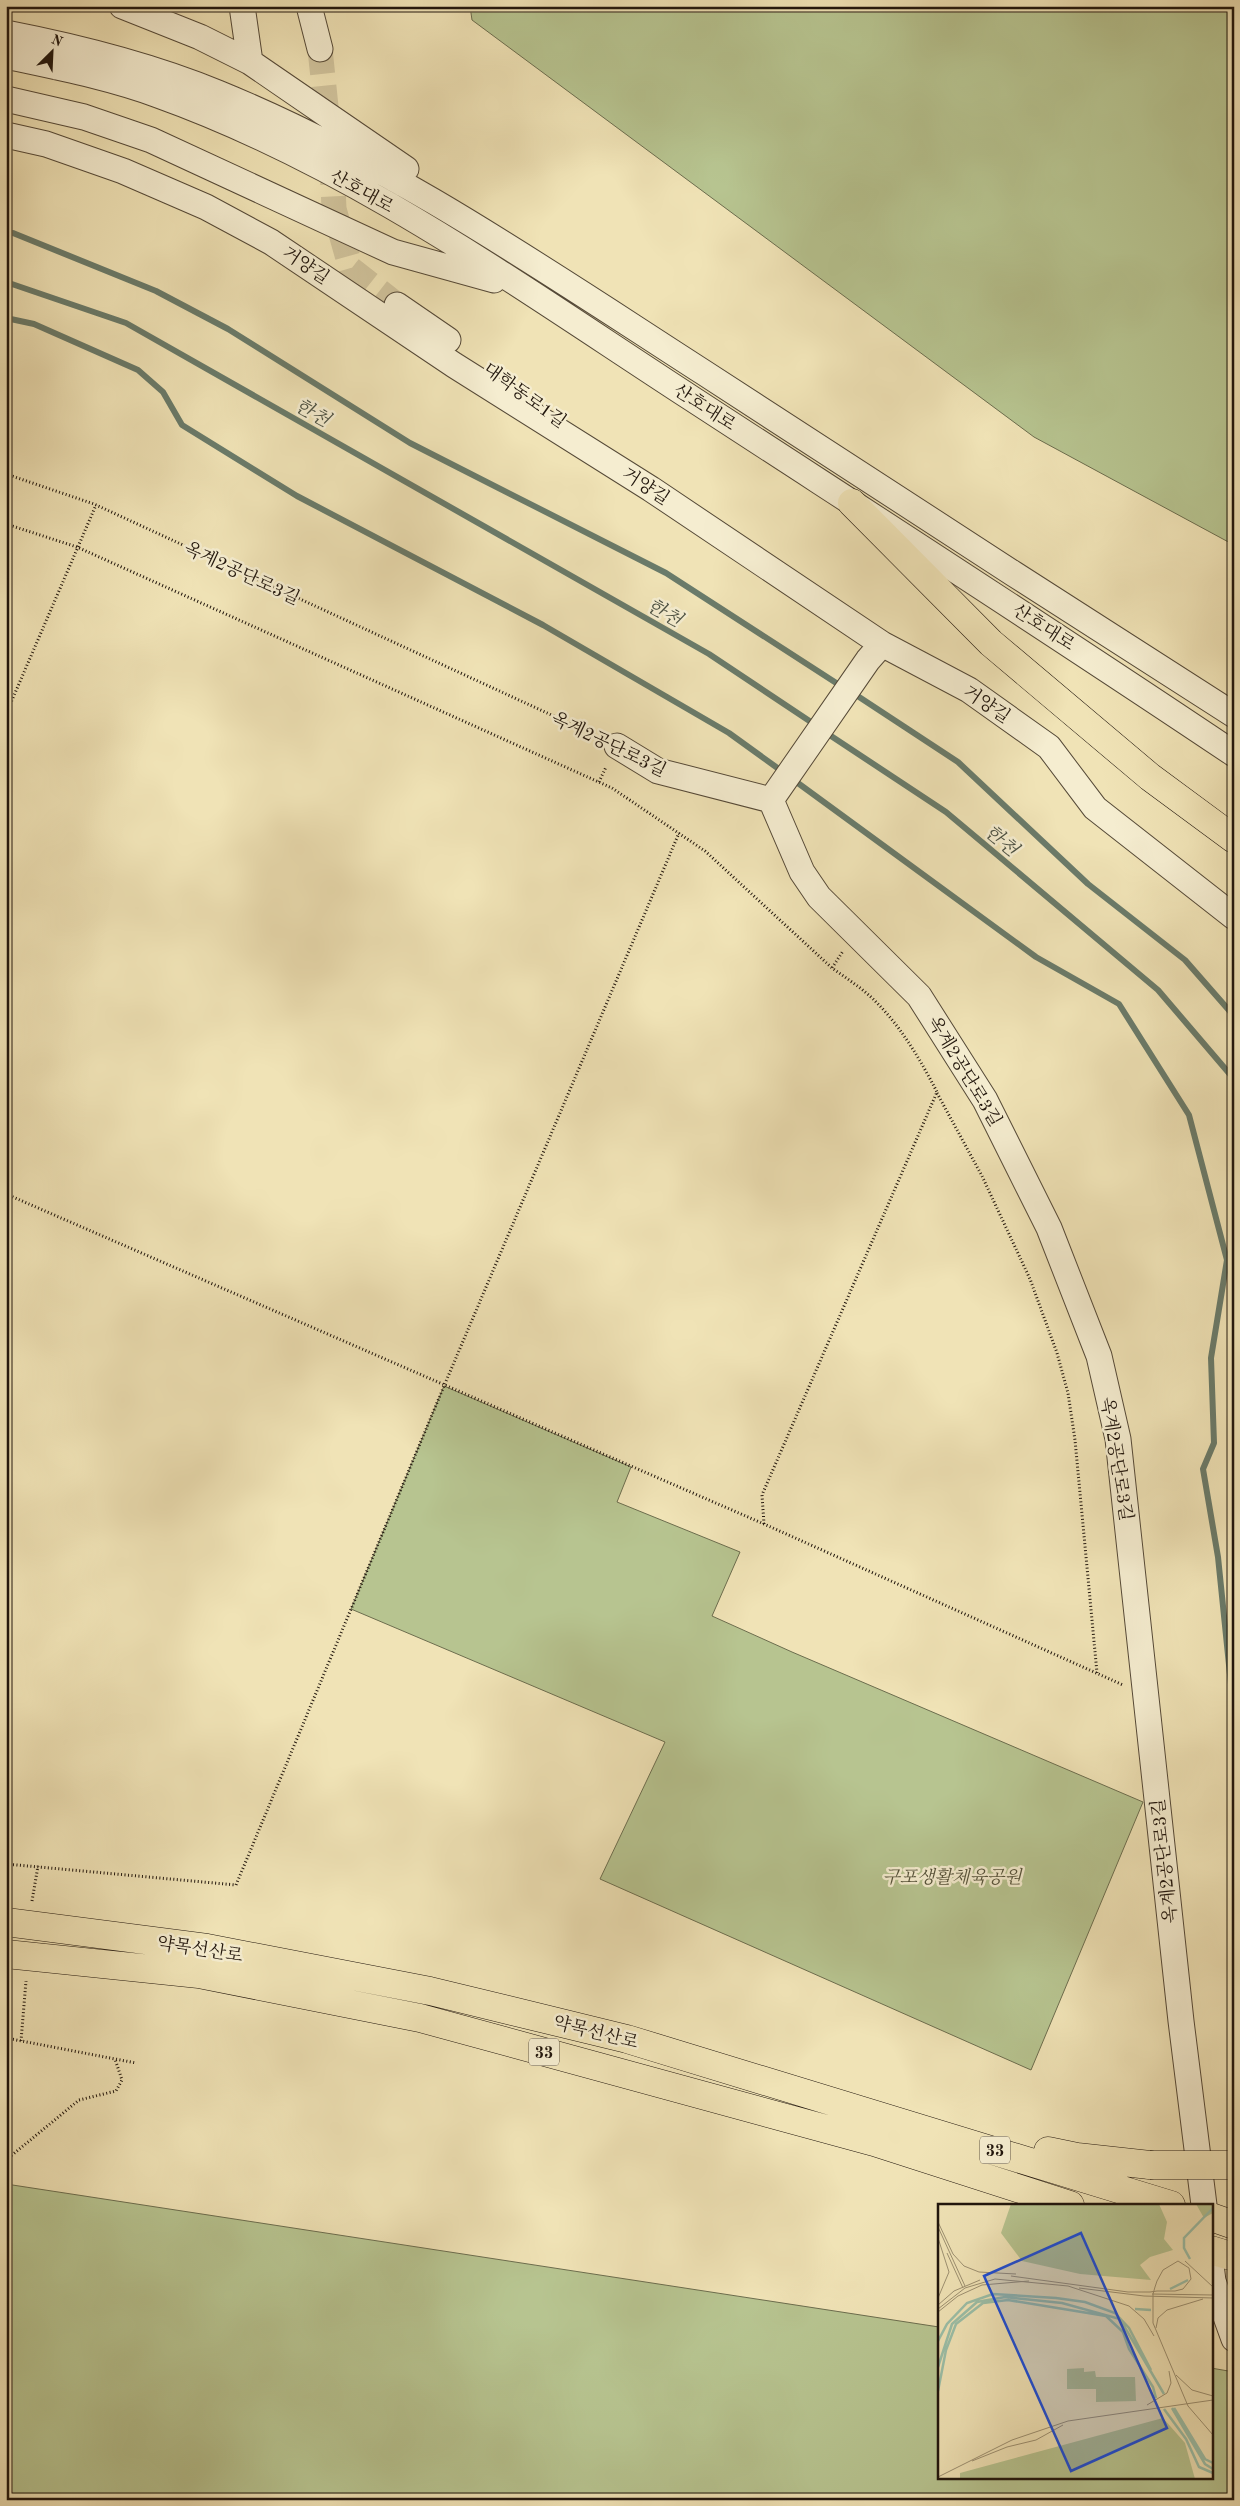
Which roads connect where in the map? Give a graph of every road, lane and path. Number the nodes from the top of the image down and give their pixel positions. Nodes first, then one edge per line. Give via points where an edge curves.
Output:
1 (122, 6) edge
2 (242, 6) edge
3 (309, 6) edge
4 (6, 33) edge
5 (320, 49) tunnel mouth
6 (6, 56) edge
7 (250, 62) junction
8 (6, 99) edge
9 (6, 135) edge
10 (478, 228) junction
11 (519, 286) junction
12 (397, 304) tunnel mouth
13 (6, 474) edge
14 (652, 489) junction
15 (852, 503) junction
16 (96, 505) junction
17 (6, 524) edge
18 (77, 547) junction
19 (875, 652) junction
20 (6, 714) edge
21 (1234, 715) edge
22 (617, 746) joint
23 (1234, 754) edge
24 (774, 795) junction
25 (679, 833) junction
26 (1234, 839) edge
27 (1234, 917) edge
28 (856, 932) junction
29 (832, 968) junction
30 (937, 1092) junction
31 (6, 1194) edge
32 (444, 1386) junction
33 (764, 1524) junction
34 (1097, 1674) junction
35 (1146, 1695) junction
36 (6, 1864) edge
37 (38, 1866) junction
38 (32, 1904) dead end
39 (6, 1922) edge
40 (6, 1954) edge
41 (16, 1974) edge
42 (301, 1994) junction
43 (6, 2038) edge
44 (21, 2041) junction
45 (115, 2059) junction
46 (136, 2063) dead end
47 (818, 2096) junction
48 (6, 2160) edge
49 (1234, 2165) edge
50 (1067, 2204) edge
51 (1168, 2204) edge
52 (1204, 2204) edge
53 (1212, 2218) edge
54 (6, 2224) edge
55 (1234, 2225) edge
56 (6, 2230) edge
57 (1212, 2250) edge
58 (1234, 2257) edge
59 (1212, 2273) edge
60 (1234, 2339) edge

1 - 7 street via 200,37
2 - 7 street
3 - 5 street
4 - 10 street, 산호대로 via 82,49 215,92 388,174
6 - 11 street, 산호대로 via 156,94 243,130 407,216
7 - 10 street via 399,164
8 - 11 street via 84,118 151,140 393,252
9 - 14 street, 거양길 via 46,144 123,171 206,208 271,242 454,365
10 - 21 street, 산호대로
11 - 15 street, 산호대로
12 - 14 street, 대학동로1길
13 - 16 path, 옥계2공단로3길
14 - 19 street, 거양길
15 - 23 street, 산호대로
15 - 26 highway via 991,643 1150,777
16 - 18 path
16 - 22 path, 옥계2공단로3길
17 - 18 path
18 - 20 path
18 - 25 path via 612,788
19 - 24 street
19 - 27 street, 거양길 via 969,690 1049,747 1095,808
22 - 24 street, 옥계2공단로3길 via 658,771
24 - 28 street, 옥계2공단로3길 via 802,872 819,897
25 - 29 path via 705,851
25 - 32 path
28 - 29 path
28 - 35 street, 옥계2공단로3길 via 919,996 986,1100 1049,1228 1099,1356 1118,1439
29 - 30 path via 878,1004 900,1030
30 - 33 path via 762,1495
30 - 34 path via 986,1184 1030,1279 1068,1393
31 - 32 path
32 - 33 path
32 - 37 path via 236,1885
33 - 34 path
34 - 35 path
35 - 52 street, 옥계2공단로3길
36 - 37 path
37 - 38 path
39 - 47 highway, 약목선산로 / 33 via 207,1948 430,1991 627,2039
40 - 42 highway, 약목선산로 / 33 via 199,1974
41 - 42 highway
41 - 44 path
42 - 50 highway, 약목선산로 / 33 via 420,2018 827,2129
43 - 44 path
44 - 45 path
45 - 46 path
45 - 48 path via 122,2080 116,2091 79,2100
47 - 49 highway, bridge via 1005,2143 1077,2157 1150,2165
47 - 51 highway, 약목선산로 / 33
53 - 55 highway
54 - 56 path
57 - 58 highway
59 - 60 street

